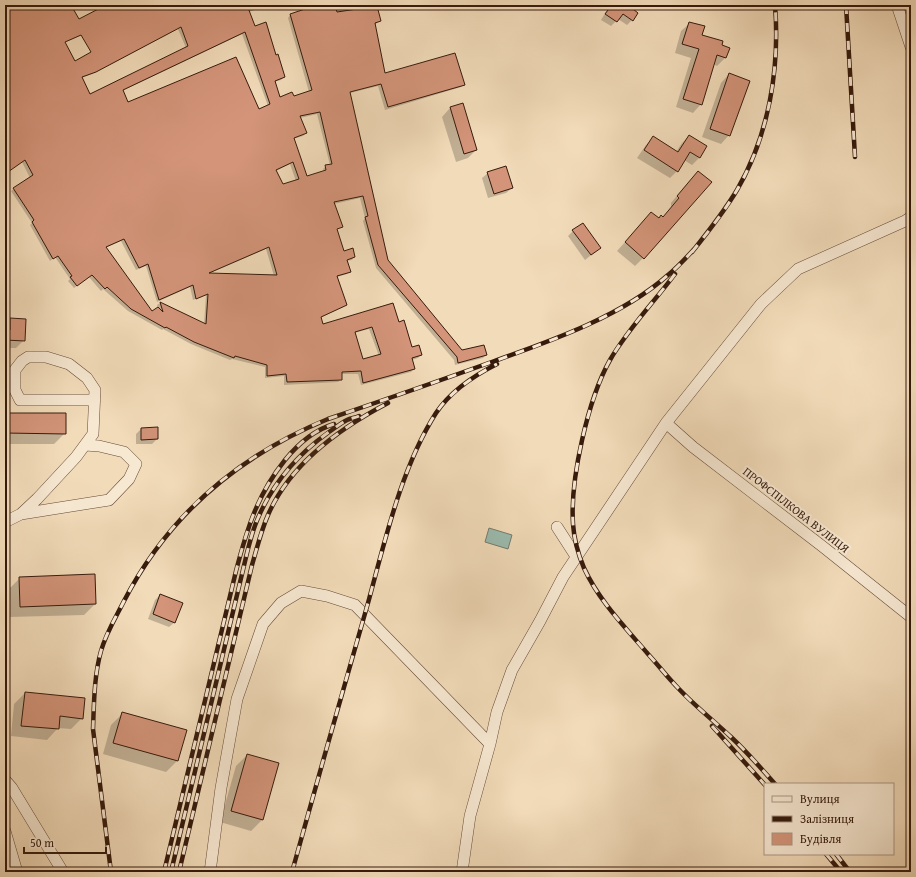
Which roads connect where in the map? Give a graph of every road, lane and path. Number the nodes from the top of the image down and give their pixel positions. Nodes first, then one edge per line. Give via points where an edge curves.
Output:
1 (897, 5) edge
2 (911, 47) edge
3 (911, 217) edge
4 (94, 400) junction
5 (666, 423) junction
6 (85, 445) junction
7 (21, 514) junction
8 (5, 522) edge
9 (557, 527) dead end
10 (577, 558) junction
11 (911, 617) edge
12 (490, 744) junction
13 (5, 780) edge
14 (5, 830) edge
15 (17, 872) edge
16 (63, 872) edge
17 (210, 872) edge
18 (462, 872) edge

1 - 2 street
3 - 5 street via 798,269 761,304
4 - 4 street via 95,390 87,378 69,364 46,357 28,357 16,370 15,390 20,400
4 - 6 street via 93,434
5 - 10 street
5 - 11 street, ПРОФСПІЛКОВА ВУЛИЦЯ via 693,447
6 - 7 street
6 - 7 street via 124,452 136,464 129,479 109,500
7 - 8 street
9 - 10 street
10 - 12 street via 563,577 512,670 497,712
12 - 17 street via 355,605 301,591 281,603 263,624 237,700 221,788
12 - 18 street via 470,816
13 - 16 street
14 - 15 street

